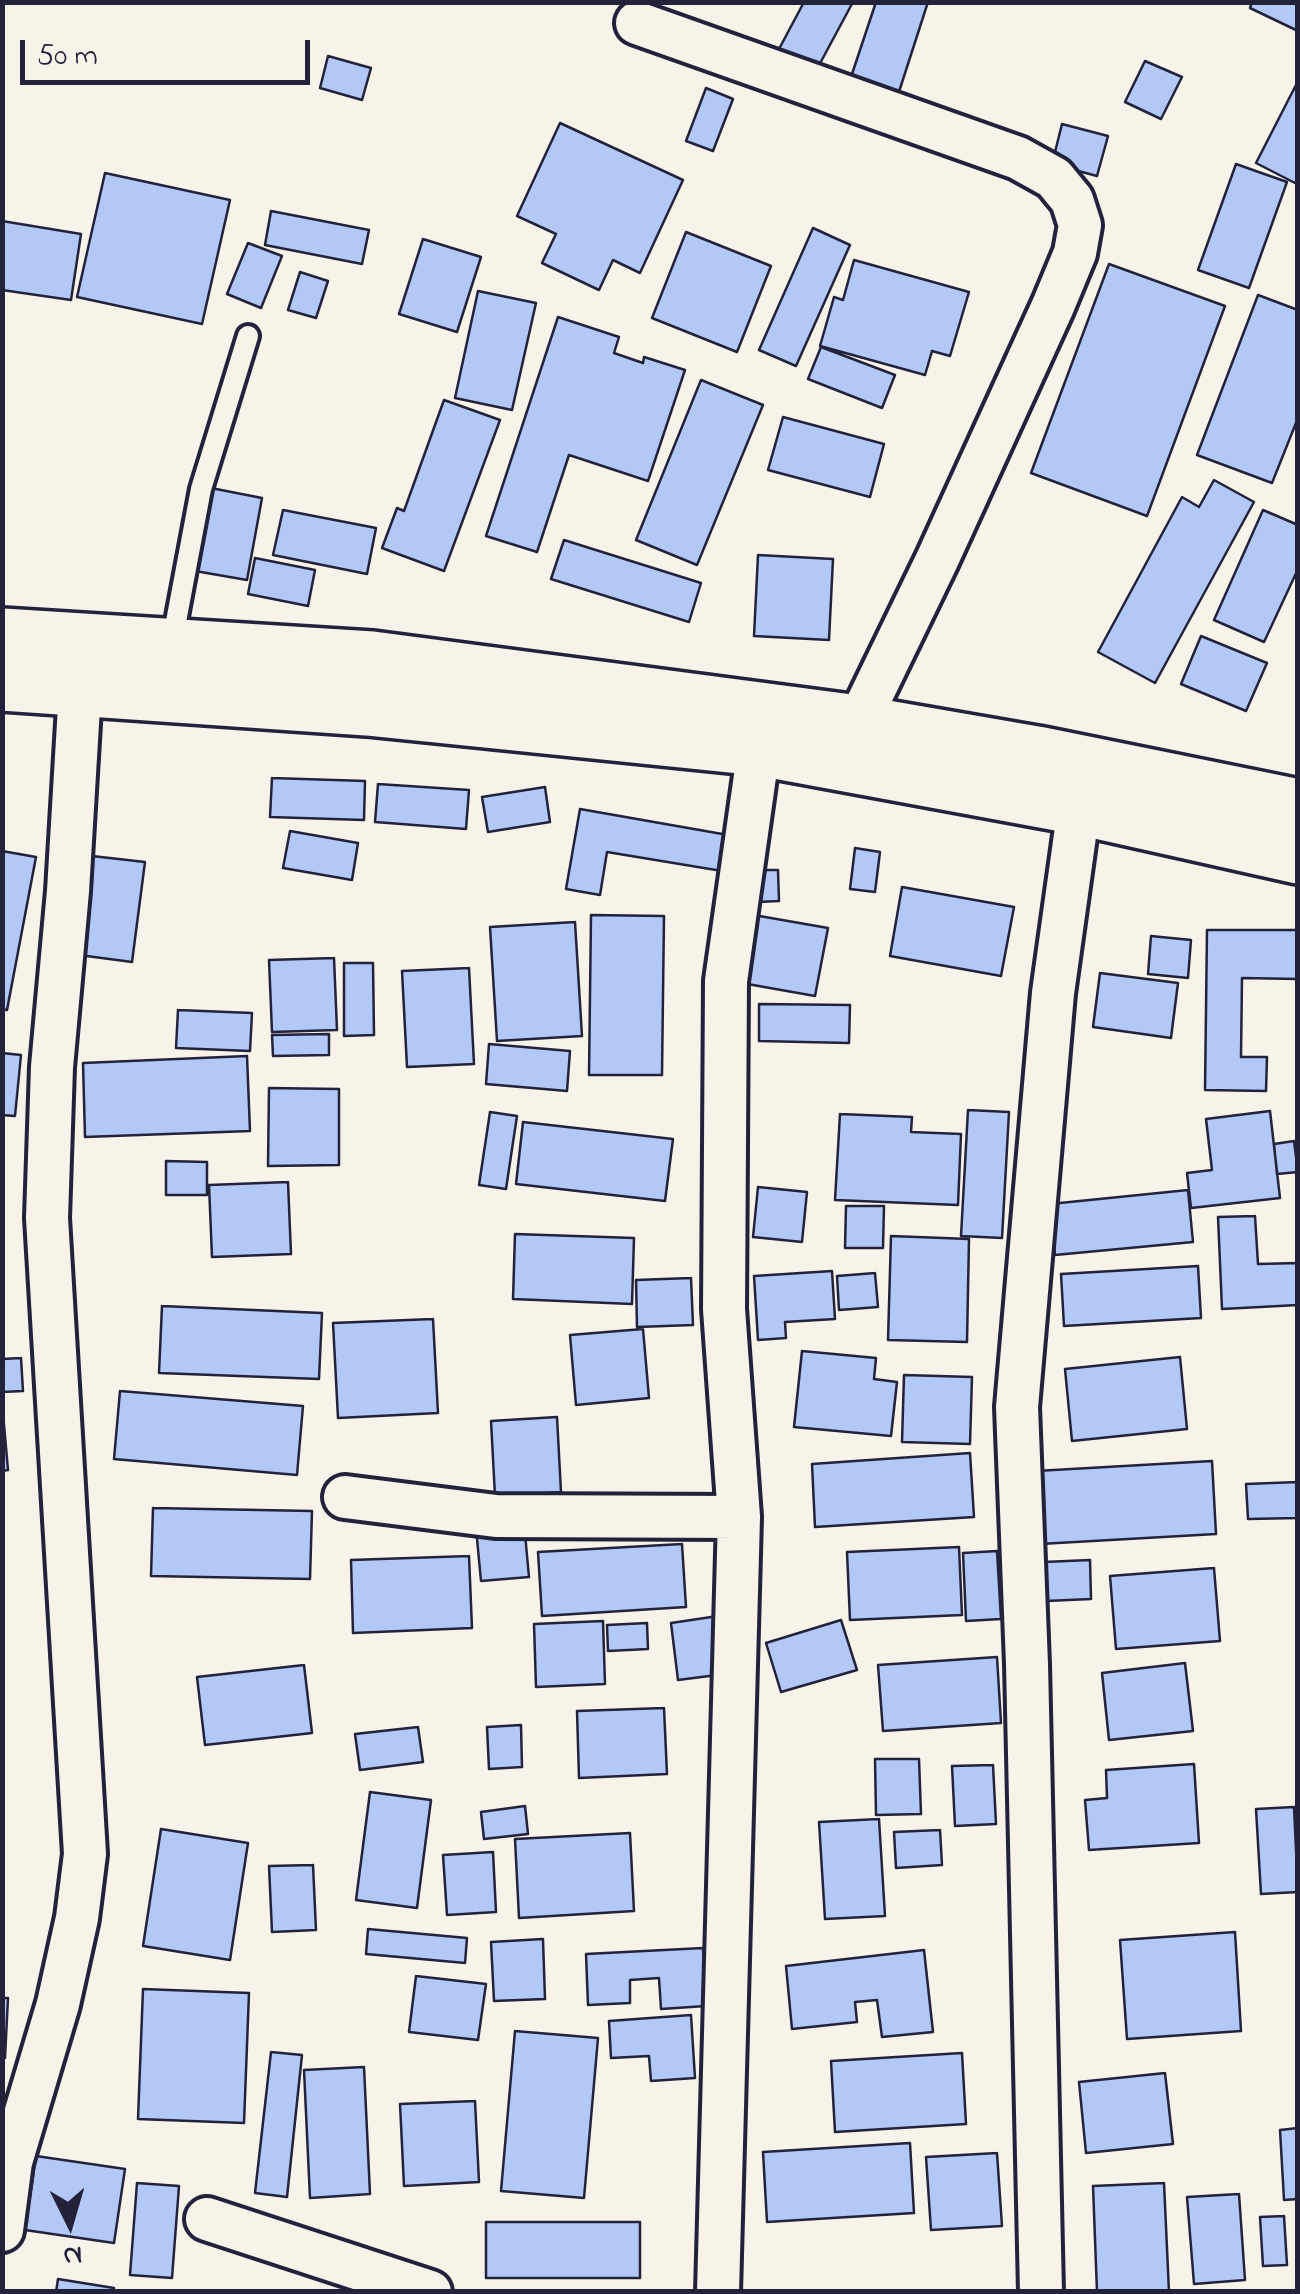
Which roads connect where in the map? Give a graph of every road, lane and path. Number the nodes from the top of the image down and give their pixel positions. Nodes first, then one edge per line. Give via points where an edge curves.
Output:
1 (638, 22) dead end
2 (248, 336) dead end
3 (2, 636) edge
4 (172, 645) junction
5 (2, 683) edge
6 (80, 690) junction
7 (858, 724) junction
8 (759, 748) junction
9 (1079, 807) junction
10 (1298, 807) edge
11 (1298, 856) edge
12 (345, 1497) dead end
13 (739, 1517) junction
14 (207, 2219) dead end
15 (2, 2230) edge
16 (430, 2292) edge
17 (718, 2292) edge
18 (1041, 2292) edge

1 - 7 street via 1018,158 1054,178 1072,200 1080,225 1053,306
2 - 4 lane via 201,489
3 - 4 street
4 - 7 street via 372,659
5 - 6 street
6 - 8 street via 367,708
6 - 15 street via 47,1218 85,1854 77,1918 11,2162
7 - 10 street
8 - 9 street
8 - 13 street via 726,981 724,1309
9 - 11 street
9 - 18 street via 1051,1012 1017,1406
12 - 13 street via 496,1516
13 - 17 street
14 - 16 street

